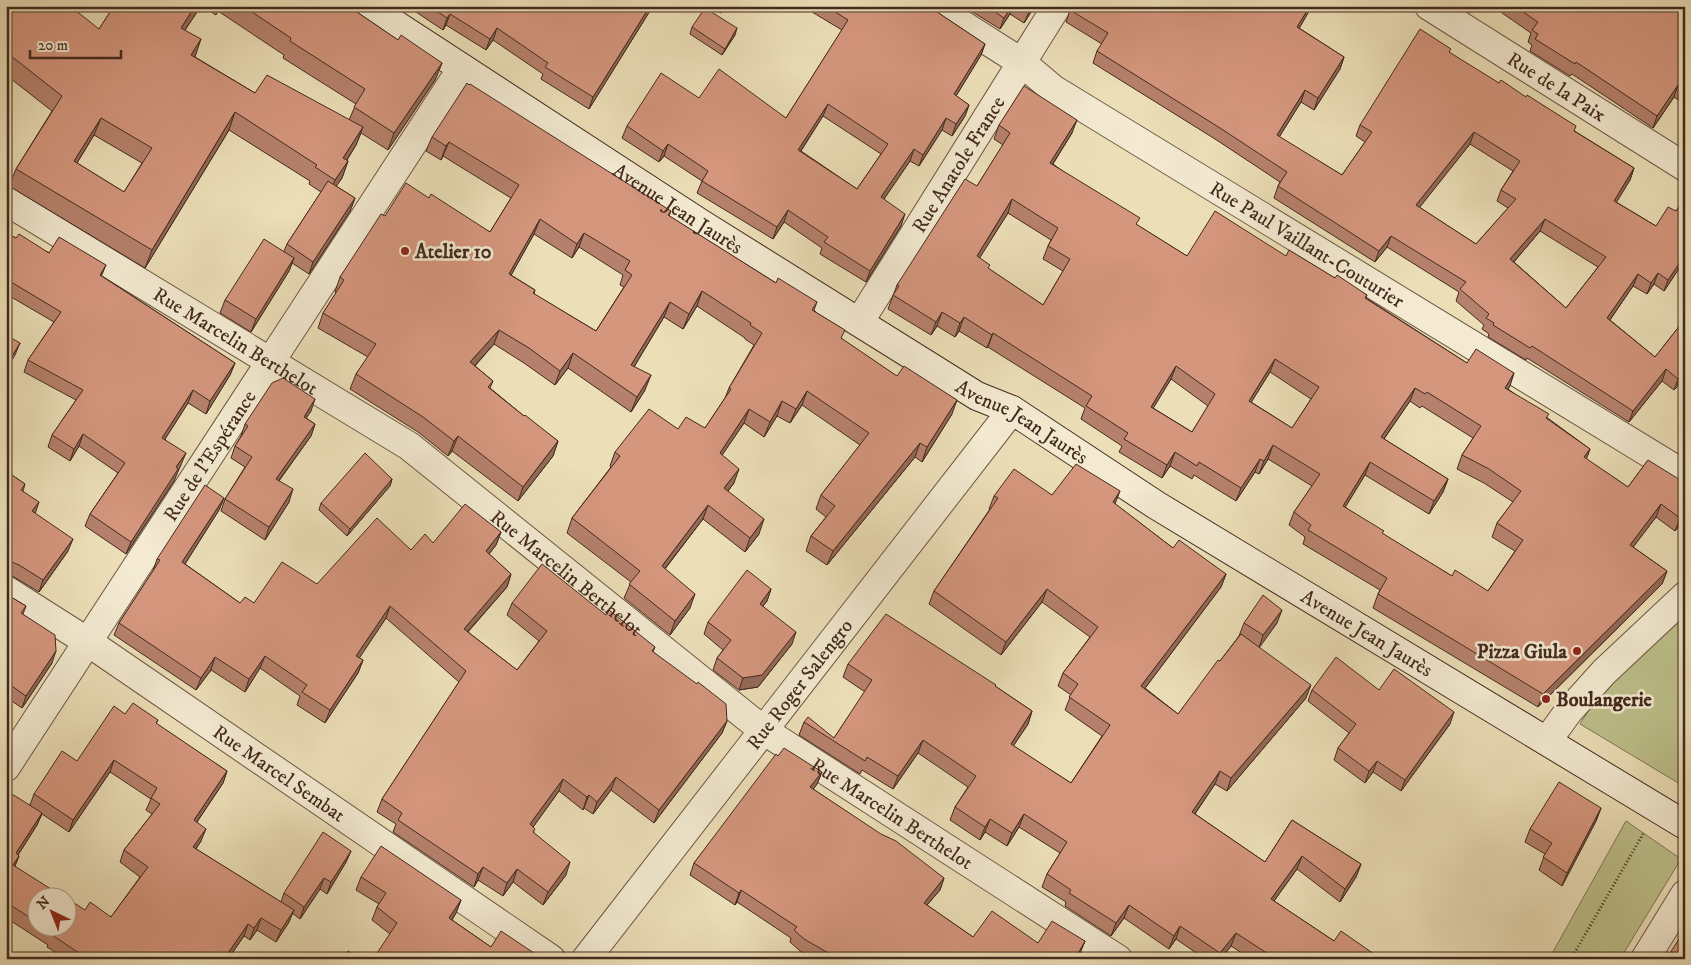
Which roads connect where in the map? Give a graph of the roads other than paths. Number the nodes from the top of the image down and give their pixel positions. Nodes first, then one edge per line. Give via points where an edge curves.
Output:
1 (367, 6) edge
2 (933, 6) edge
3 (1057, 6) edge
4 (1429, 6) edge
5 (1021, 62) junction
6 (462, 68) junction
7 (1685, 167) edge
8 (6, 201) edge
9 (860, 321) junction
10 (271, 362) junction
11 (1012, 410) junction
12 (1685, 475) edge
13 (6, 590) edge
14 (1682, 603) edge
15 (88, 642) junction
16 (763, 730) junction
17 (1547, 741) junction
18 (6, 767) edge
19 (1685, 825) edge
20 (1685, 894) edge
21 (551, 959) edge
22 (586, 959) edge
23 (1118, 959) edge
24 (1644, 959) edge

1 - 6 street, Avenue Jean Jaurès
2 - 5 street, Rue Paul Vaillant-Couturier
3 - 5 street, Rue Anatole France
4 - 7 street, Rue de la Paix
5 - 9 street, Rue Anatole France
5 - 12 street, Rue Paul Vaillant-Couturier via 1053,88
6 - 9 street, Avenue Jean Jaurès via 700,223
6 - 10 street, Rue de l'Espérance
8 - 10 street, Rue Marcelin Berthelot
9 - 11 street, Avenue Jean Jaurès via 977,396
10 - 15 street, Rue de l'Espérance
10 - 16 street, Rue Marcelin Berthelot via 409,446
11 - 16 street, Rue Roger Salengro
11 - 17 street, Avenue Jean Jaurès via 1156,505
13 - 15 street, Rue Marcel Sembat
14 - 17 street via 1604,672
15 - 18 street, Rue de l'Espérance
15 - 21 street, Rue Marcel Sembat
16 - 22 street, Rue Roger Salengro
16 - 23 street, Rue Marcelin Berthelot
17 - 19 street, Avenue Jean Jaurès
20 - 24 street

